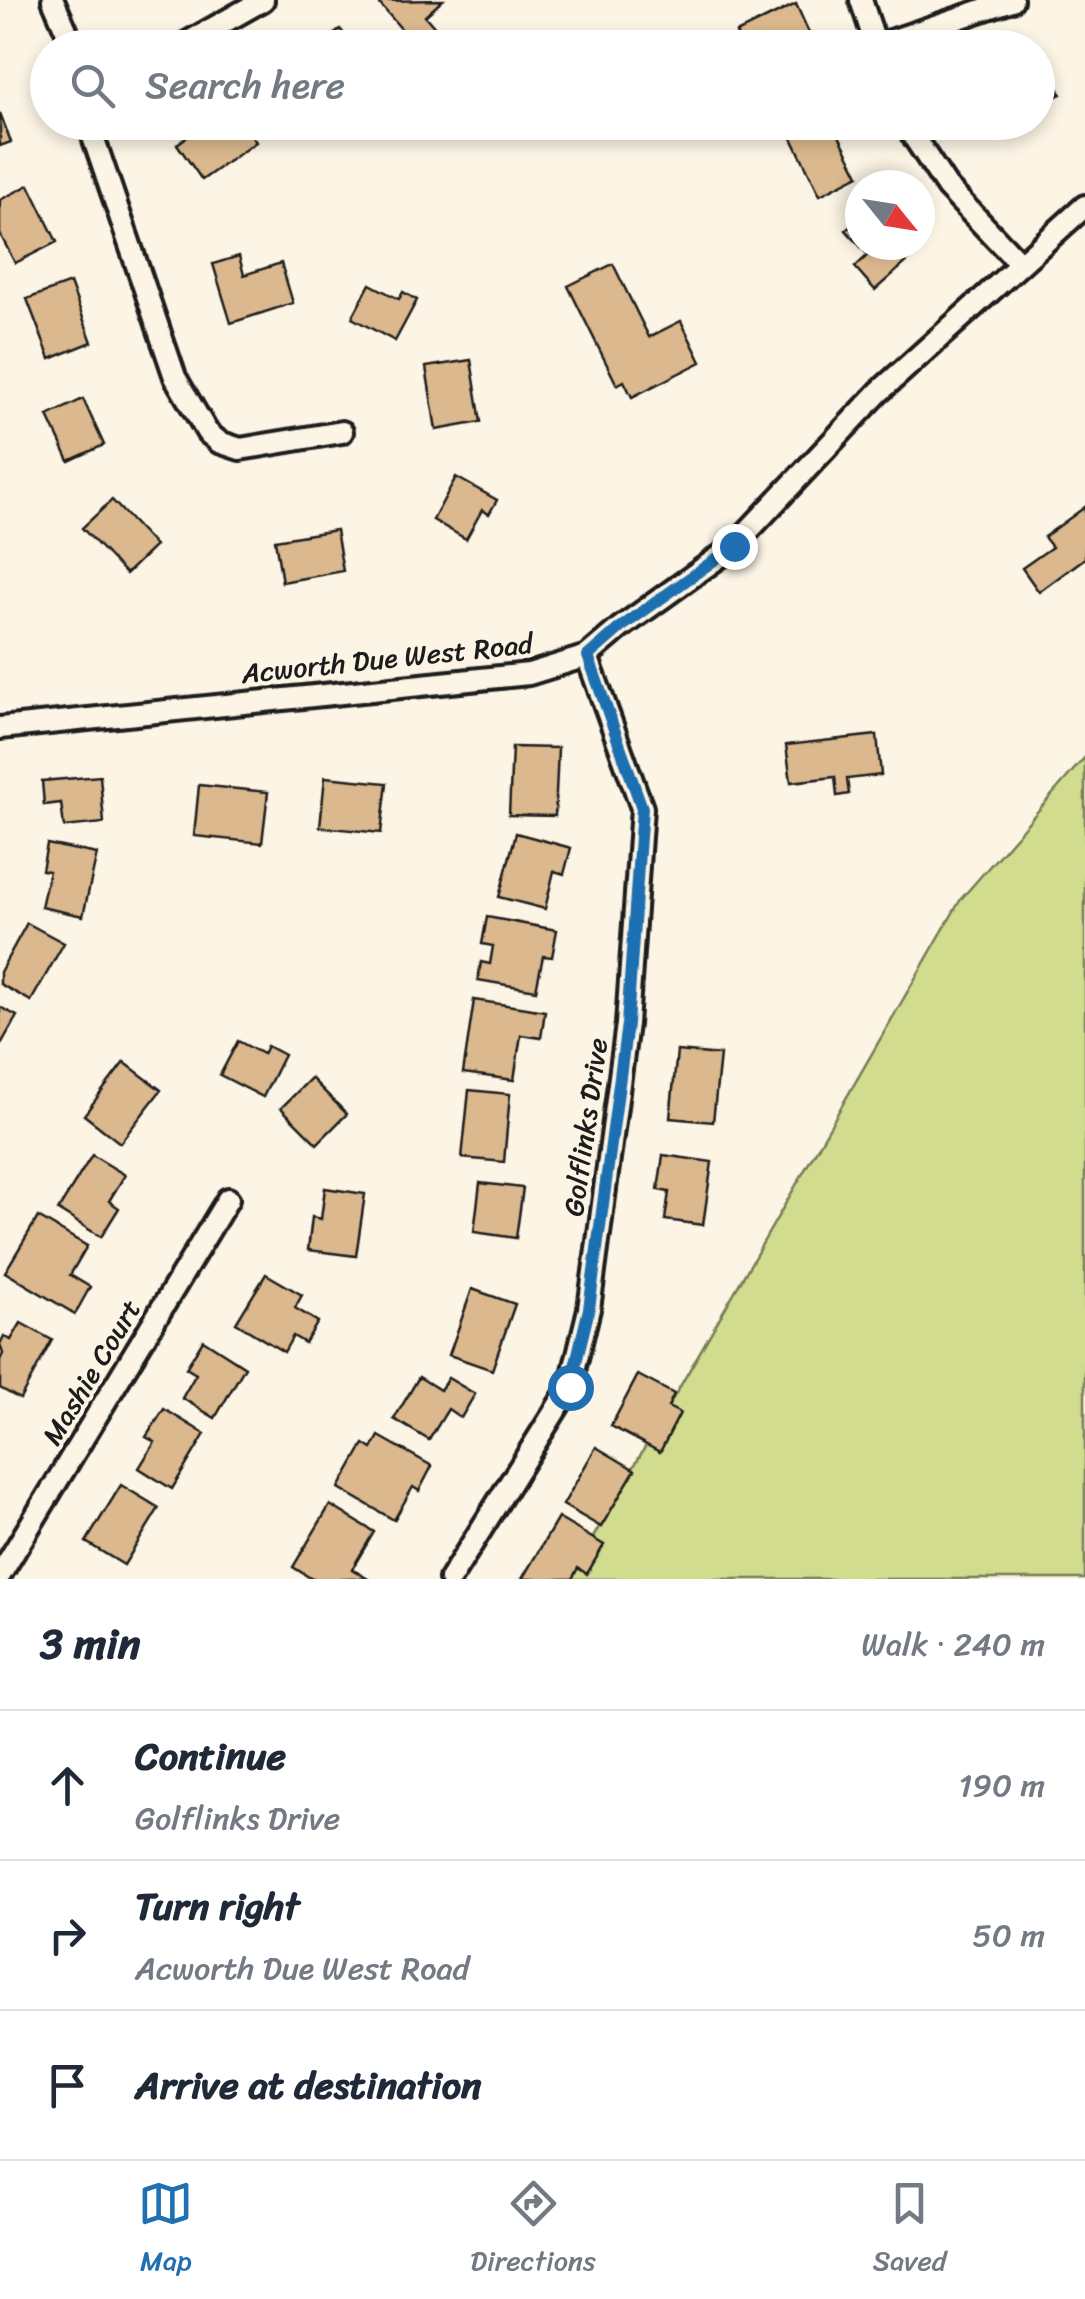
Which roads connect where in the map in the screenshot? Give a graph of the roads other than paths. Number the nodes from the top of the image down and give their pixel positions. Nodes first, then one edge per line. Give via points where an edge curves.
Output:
1 (53, 0) edge
2 (263, 0) edge
3 (861, 0) edge
4 (1012, 0) edge
5 (66, 30) edge
6 (210, 30) edge
7 (871, 30) edge
8 (925, 30) edge
9 (94, 140) edge
10 (916, 140) edge
11 (1085, 206) edge
12 (1020, 264) junction
13 (342, 432) dead end
14 (588, 656) junction
15 (0, 728) edge
16 (228, 1199) dead end
17 (0, 1574) edge
18 (450, 1579) edge

1 - 5 street
2 - 6 street
3 - 7 street
4 - 8 street
9 - 13 street via 175,377 207,432 240,449
10 - 12 street via 947,186
11 - 12 street, Acworth Due West Road
12 - 14 street, Acworth Due West Road via 879,392 734,546
14 - 15 street, Acworth Due West Road via 528,674
14 - 18 street, Golflinks Drive via 642,808 627,1024 589,1309 570,1387
16 - 17 street, Mashie Court

